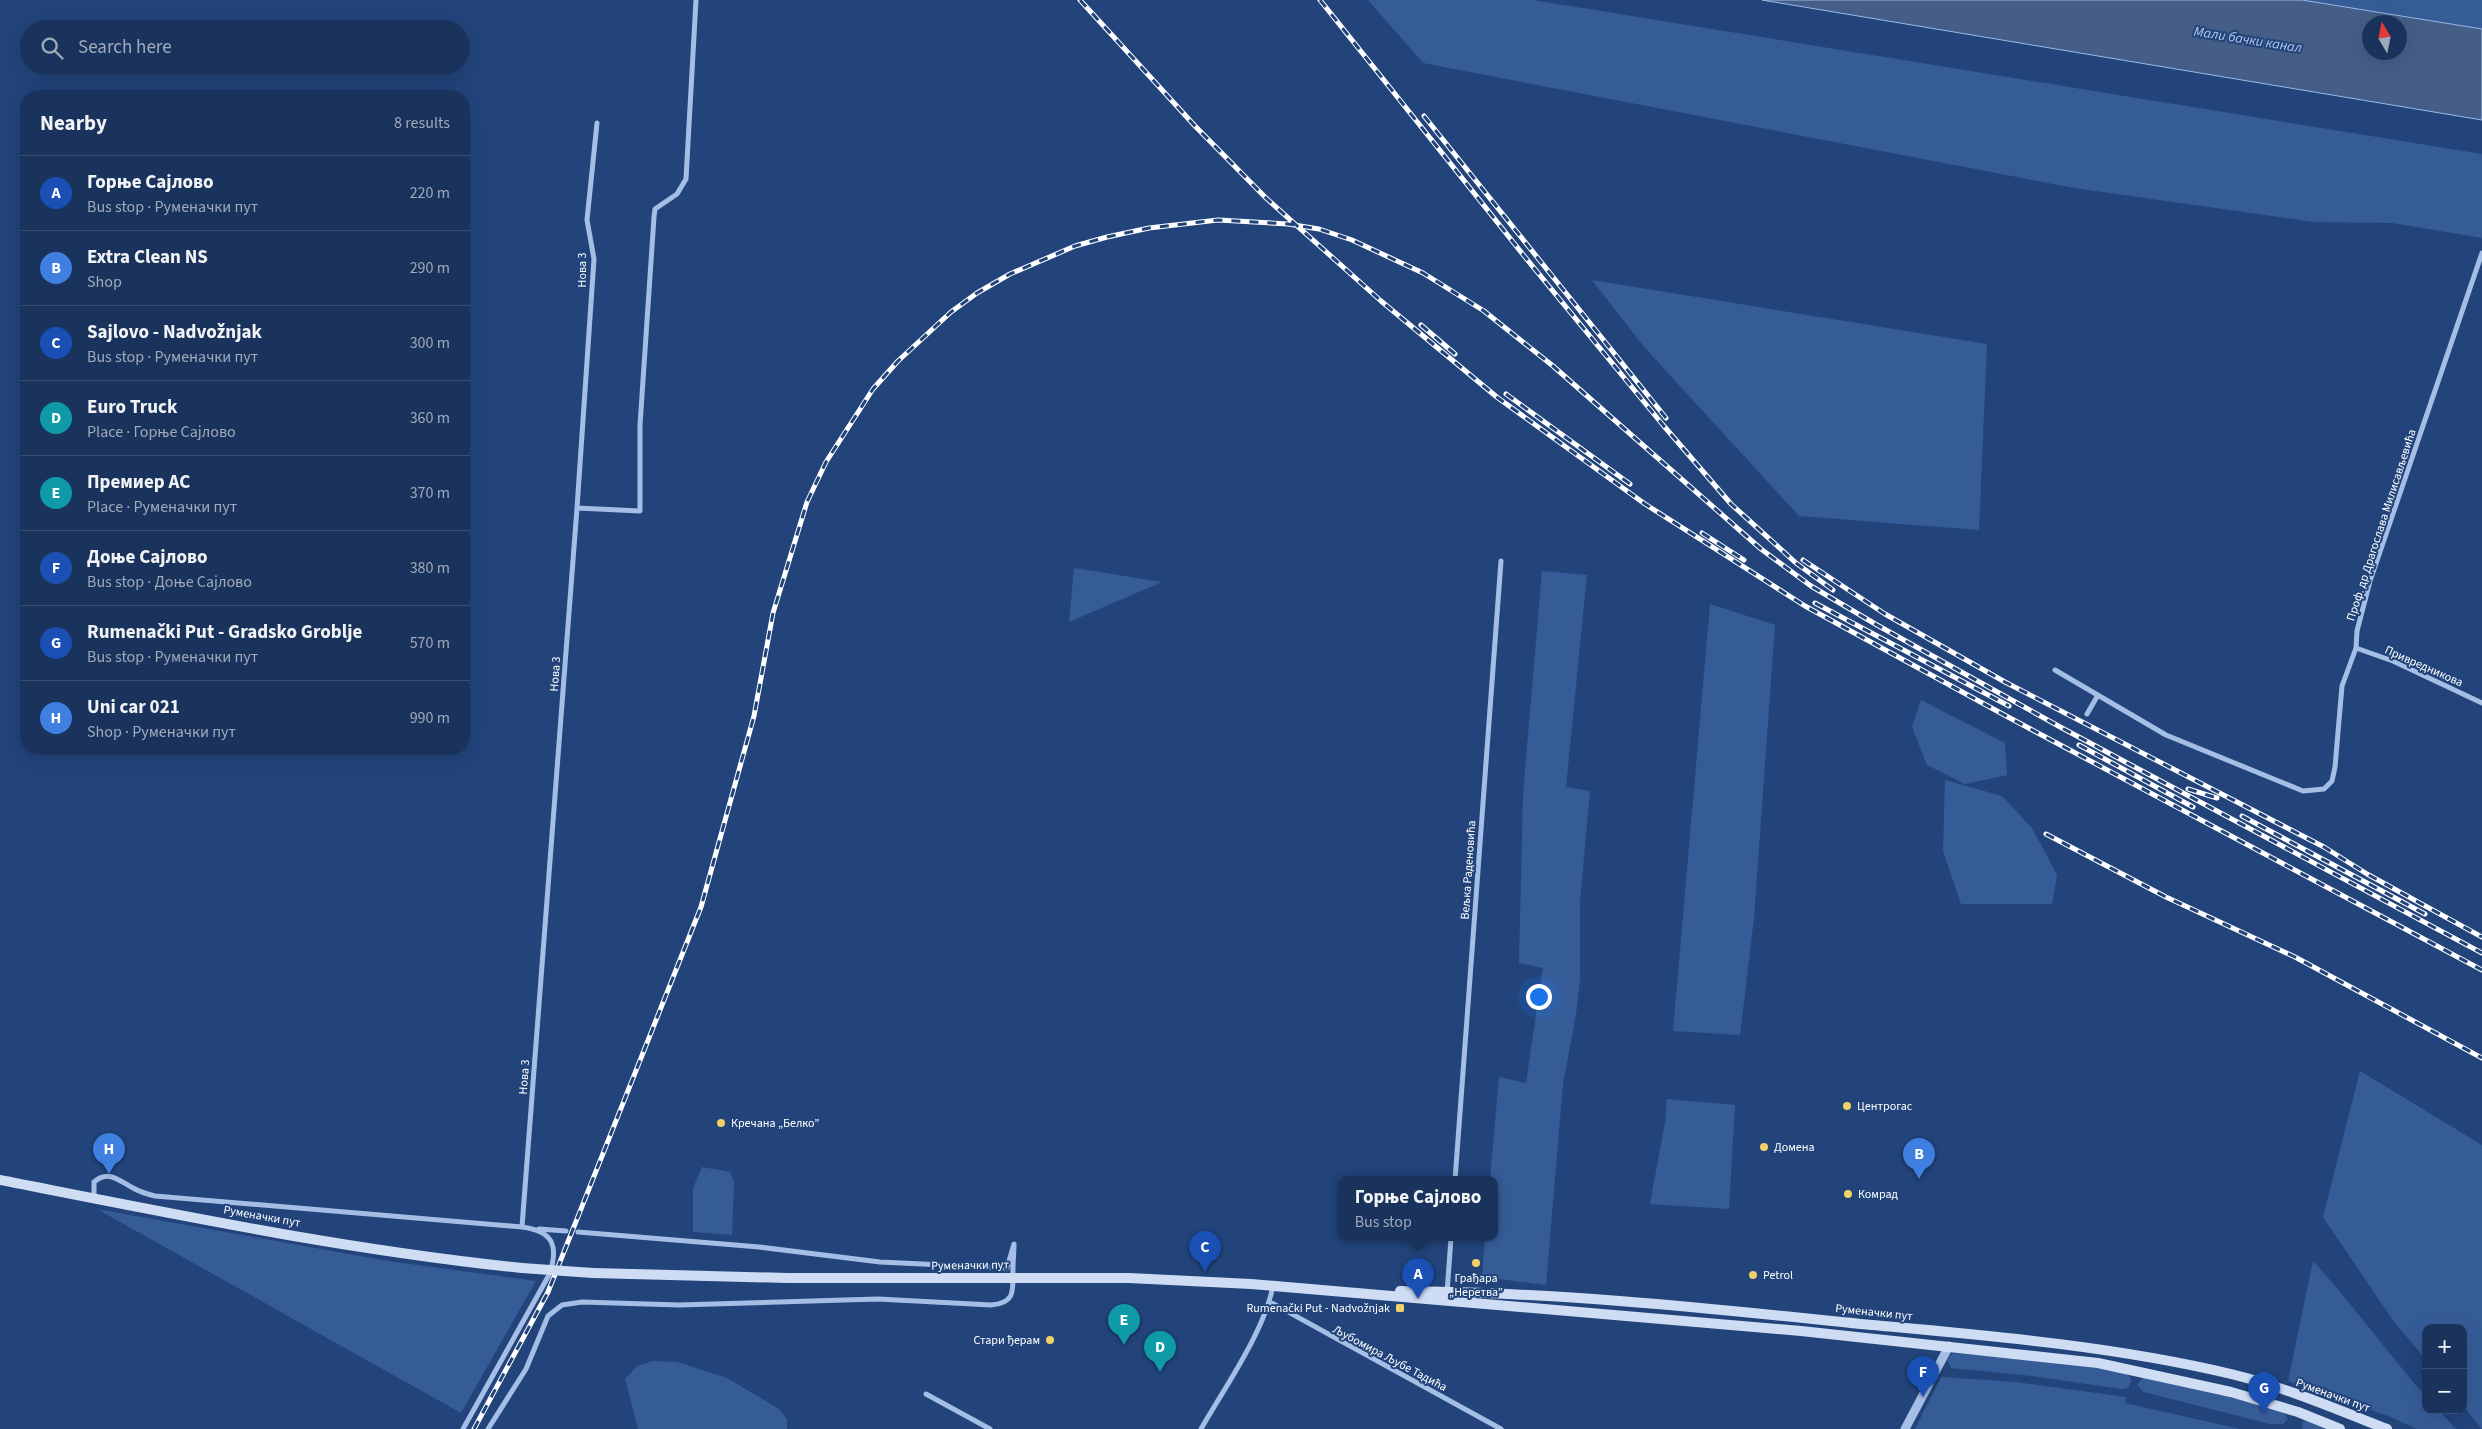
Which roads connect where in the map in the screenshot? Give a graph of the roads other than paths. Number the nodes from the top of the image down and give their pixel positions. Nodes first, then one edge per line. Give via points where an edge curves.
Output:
1 (696, 0) edge
2 (597, 122) dead end
3 (2482, 253) edge
4 (578, 508) junction
5 (1501, 561) dead end
6 (2356, 648) junction
7 (2054, 670) dead end
8 (2098, 695) junction
9 (2482, 703) edge
10 (2087, 714) dead end
11 (1455, 1176) edge
12 (0, 1180) edge
13 (94, 1200) junction
14 (522, 1226) junction
15 (535, 1228) junction
16 (566, 1231) dead end
17 (578, 1232) dead end
18 (1451, 1241) edge
19 (1014, 1276) junction
20 (1273, 1286) junction
21 (1497, 1293) junction
22 (1447, 1296) junction
23 (1270, 1302) junction
24 (1496, 1305) junction
25 (1949, 1346) junction
26 (926, 1394) dead end
27 (463, 1429) edge
28 (488, 1429) edge
29 (990, 1429) edge
30 (1201, 1429) edge
31 (1501, 1429) edge
32 (1905, 1429) edge
33 (2340, 1429) edge
34 (2388, 1429) edge

1 - 4 street via 686,180 677,194 655,209 654,217 640,424 640,511
2 - 4 street, Нова 3 via 588,220 594,259
3 - 6 street, Проф. др Драгослава Милисављевића via 2370,581
4 - 14 street, Нова 3
5 - 11 street, Вељка Раденовића
6 - 8 street, Проф. др Драгослава Милисављевића via 2342,686 2332,781 2324,789 2303,791 2166,735
6 - 9 street, Привредникова via 2393,661
7 - 8 street, Проф. др Драгослава Милисављевића
8 - 10 street
12 - 13 main road, Руменачки пут
13 - 14 street via 94,1182 110,1176 155,1196
13 - 19 main road, Руменачки пут, bridge via 452,1261 522,1268 779,1278
14 - 15 street
15 - 16 street
15 - 27 street via 544,1233 552,1244 552,1266
17 - 19 street via 759,1247 880,1262 1007,1268 1014,1244
18 - 22 street
19 - 20 main road, Руменачки пут
19 - 28 street via 1014,1290 1010,1296 991,1305 878,1299 679,1306 566,1304 548,1316 526,1370
20 - 22 main road, Руменачки пут
20 - 23 street
21 - 22 main road, Руменачки пут
21 - 24 main road
21 - 34 main road, Руменачки пут via 1818,1318 2104,1350 2233,1375 2309,1398
22 - 24 main road, Руменачки пут
23 - 30 street
23 - 31 street, Љубомира Љубе Тадића
24 - 25 main road, Руменачки пут
25 - 32 street
25 - 33 main road, Руменачки пут via 2098,1363 2194,1382 2271,1403
26 - 29 street

